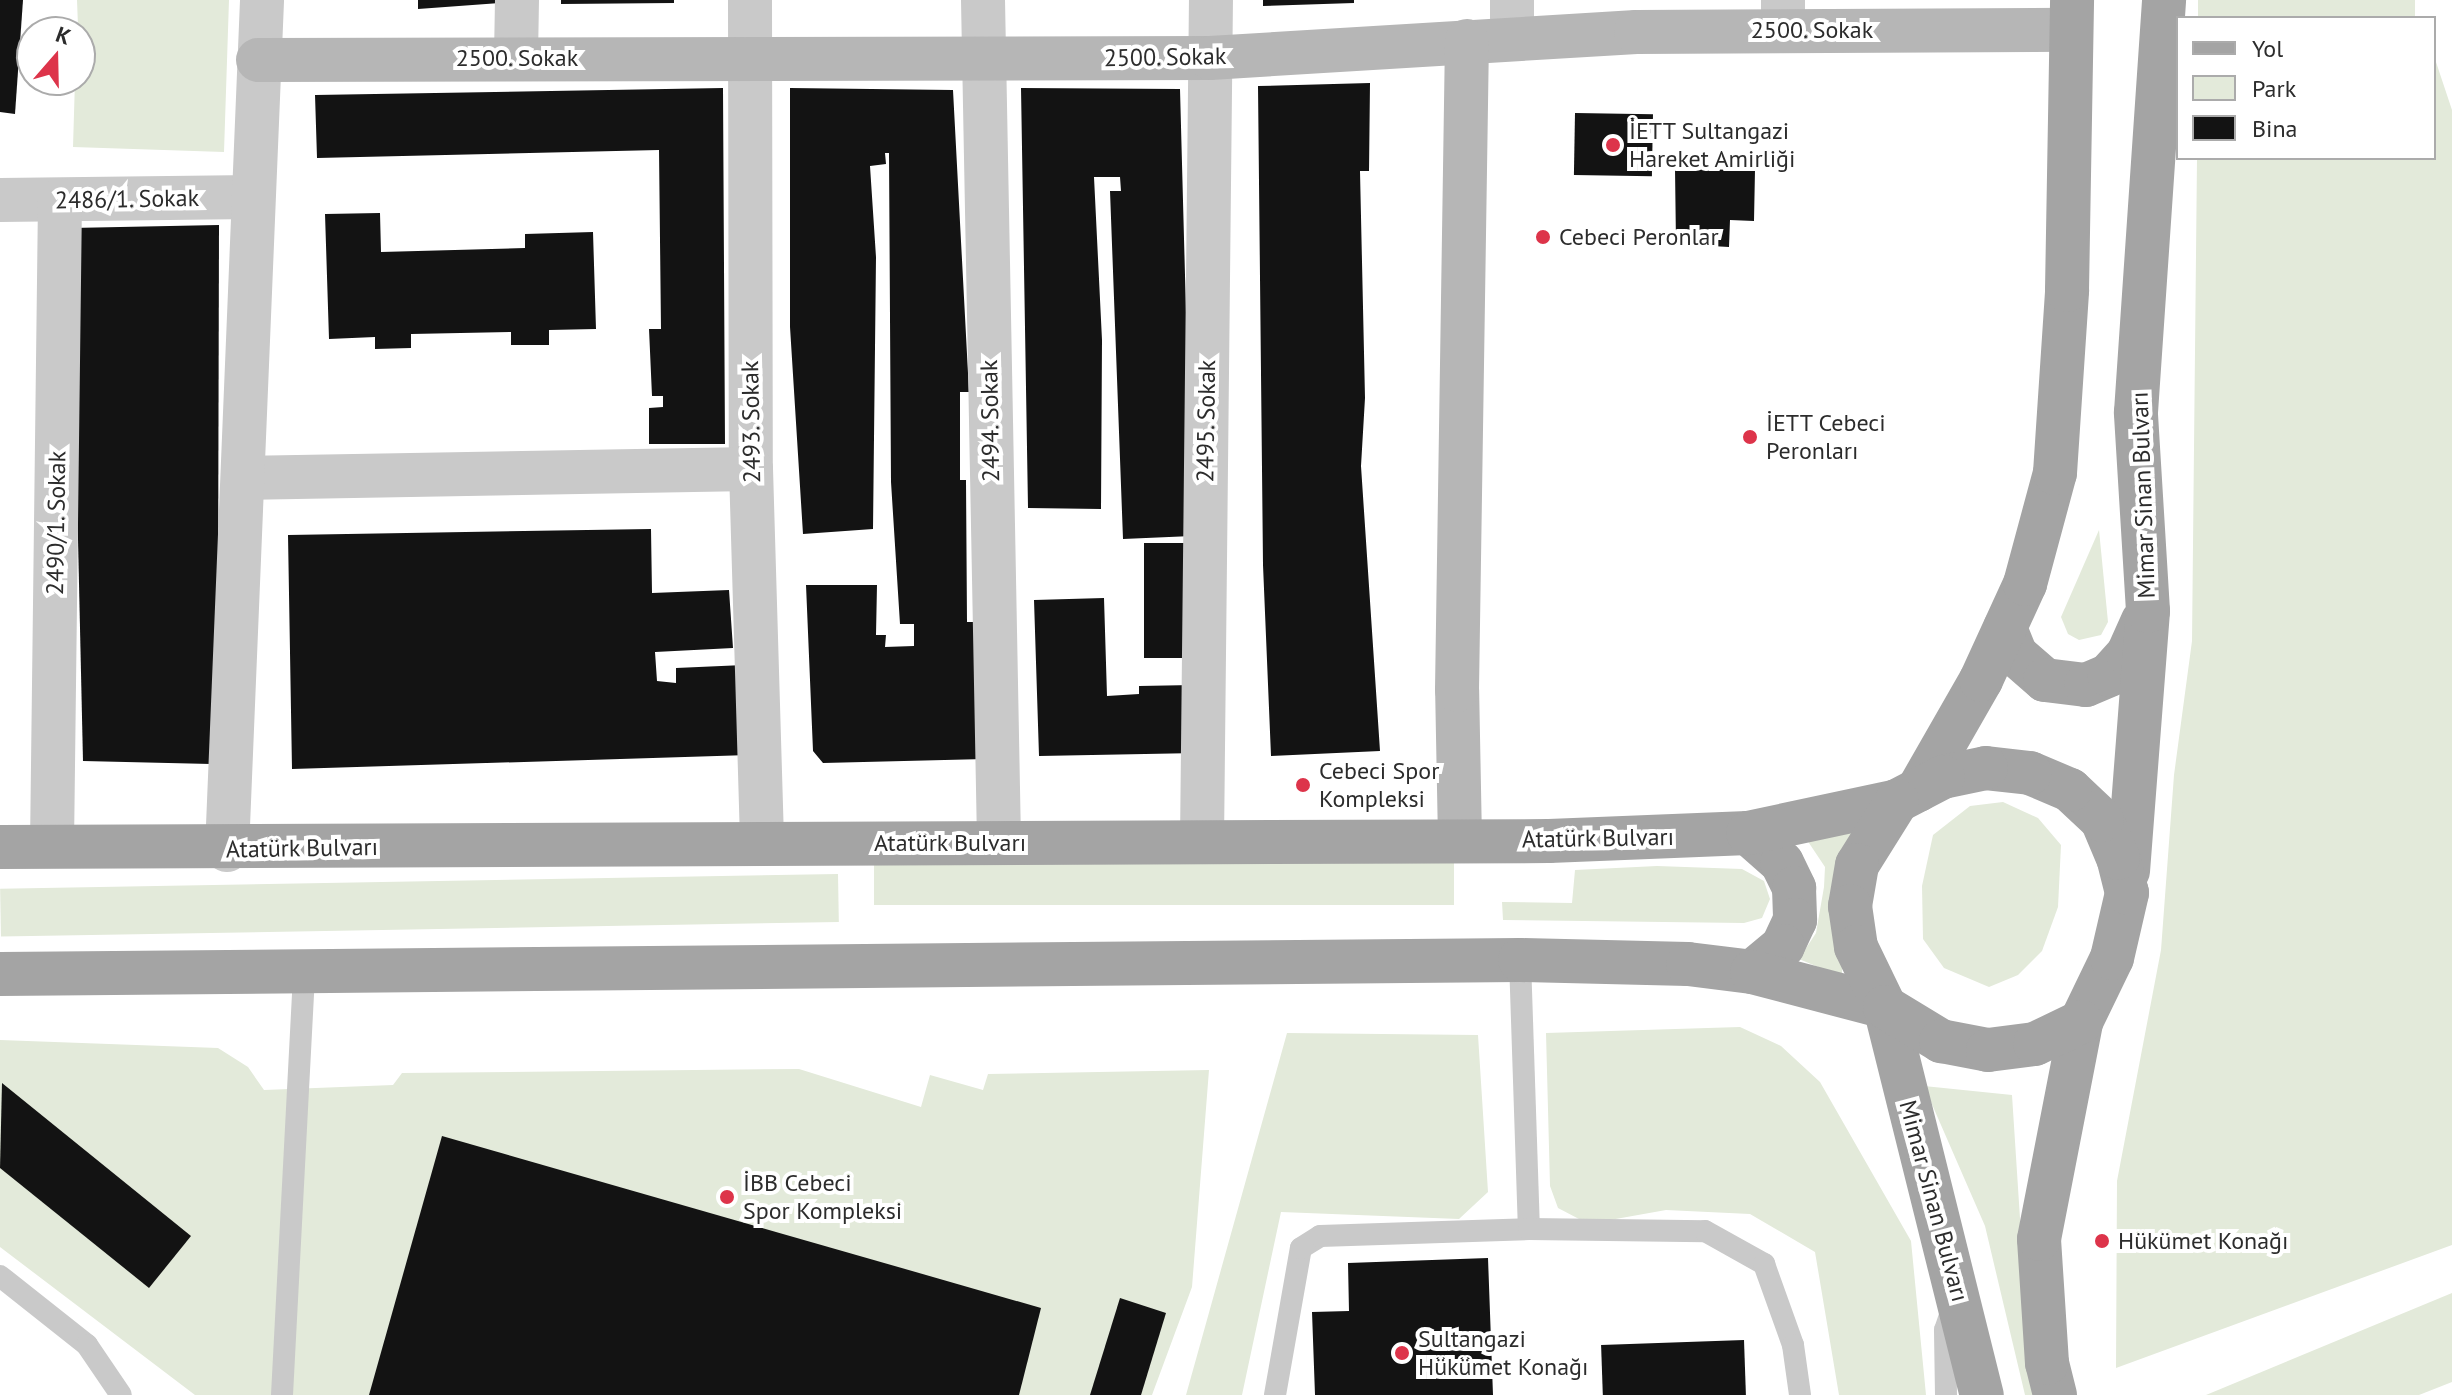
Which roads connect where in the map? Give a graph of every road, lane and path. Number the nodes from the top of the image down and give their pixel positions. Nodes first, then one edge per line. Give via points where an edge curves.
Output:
1 (262, 0) edge
2 (517, 0) edge
3 (750, 0) edge
4 (983, 0) edge
5 (1211, 0) edge
6 (2164, 0) edge
7 (1783, 15) edge
8 (2071, 15) edge
9 (1512, 19) edge
10 (1467, 41) junction
11 (516, 57) junction
12 (983, 58) junction
13 (1210, 58) junction
14 (749, 59) junction
15 (258, 60) junction
16 (253, 197) junction
17 (0, 200) edge
18 (60, 200) junction
19 (751, 469) junction
20 (243, 478) junction
21 (2148, 611) junction
22 (2005, 628) junction
23 (1907, 796) junction
24 (1748, 833) junction
25 (1460, 840) junction
26 (999, 842) junction
27 (1202, 842) junction
28 (762, 843) junction
29 (52, 846) junction
30 (0, 847) edge
31 (227, 850) junction
32 (2127, 893) junction
33 (1520, 960) junction
34 (304, 969) junction
35 (1752, 972) junction
36 (0, 974) edge
37 (1885, 1007) junction
38 (2081, 1022) junction
39 (1529, 1229) junction
40 (0, 1276) edge
41 (1959, 1291) junction
42 (121, 1395) edge
43 (282, 1395) edge
44 (1275, 1395) edge
45 (1800, 1395) edge
46 (1946, 1395) edge
47 (1982, 1395) edge
48 (2055, 1395) edge

1 - 15 street
2 - 11 street
3 - 14 street, 2493. Sokak
4 - 12 street, 2494. Sokak
5 - 13 street, 2495. Sokak
6 - 21 main road, Mimar Sinan Bulvarı via 2136,412
7 - 8 street, 2500. Sokak
7 - 9 street, 2500. Sokak
8 - 22 main road via 2067,290 2055,473 2025,584
9 - 10 street, 2500. Sokak
10 - 13 street, 2500. Sokak
10 - 25 street via 1457,690
11 - 14 street, 2500. Sokak
11 - 15 street, 2500. Sokak
12 - 13 street, 2500. Sokak
12 - 14 street, 2500. Sokak
12 - 26 street, 2494. Sokak
13 - 27 street, 2495. Sokak
14 - 19 street, 2493. Sokak
15 - 16 street
16 - 18 street, 2486/1. Sokak
16 - 20 street
17 - 18 street, 2486/1. Sokak
18 - 29 street, 2490/1. Sokak
19 - 20 street
19 - 28 street, 2493. Sokak
20 - 31 street
21 - 22 main road via 2128,654 2109,675 2086,685 2045,680 2016,655
21 - 32 main road, Mimar Sinan Bulvarı
22 - 23 main road
23 - 24 main road, Atatürk Bulvarı
23 - 32 main road via 1943,777 1986,768 2030,773 2070,790 2102,820
23 - 37 main road via 1857,865 1850,906 1856,947
24 - 25 main road, Atatürk Bulvarı
24 - 35 main road via 1782,863 1794,888 1795,920 1783,946
25 - 27 main road, Atatürk Bulvarı
26 - 27 main road, Atatürk Bulvarı
26 - 28 main road, Atatürk Bulvarı
28 - 31 main road, Atatürk Bulvarı
29 - 30 main road, Atatürk Bulvarı
29 - 31 main road, Atatürk Bulvarı
32 - 38 main road via 2112,958
33 - 34 main road
33 - 35 main road via 1688,964
33 - 39 lane
34 - 36 main road
34 - 43 lane
35 - 37 main road
37 - 38 main road via 1941,1041 1988,1050 2035,1044
37 - 41 main road, Mimar Sinan Bulvarı
38 - 48 main road via 2039,1239 2047,1363
39 - 44 lane via 1320,1236 1301,1248
39 - 45 lane via 1705,1231 1764,1264 1793,1345
40 - 42 lane via 87,1345
41 - 46 lane via 1945,1330
41 - 47 main road, Mimar Sinan Bulvarı

